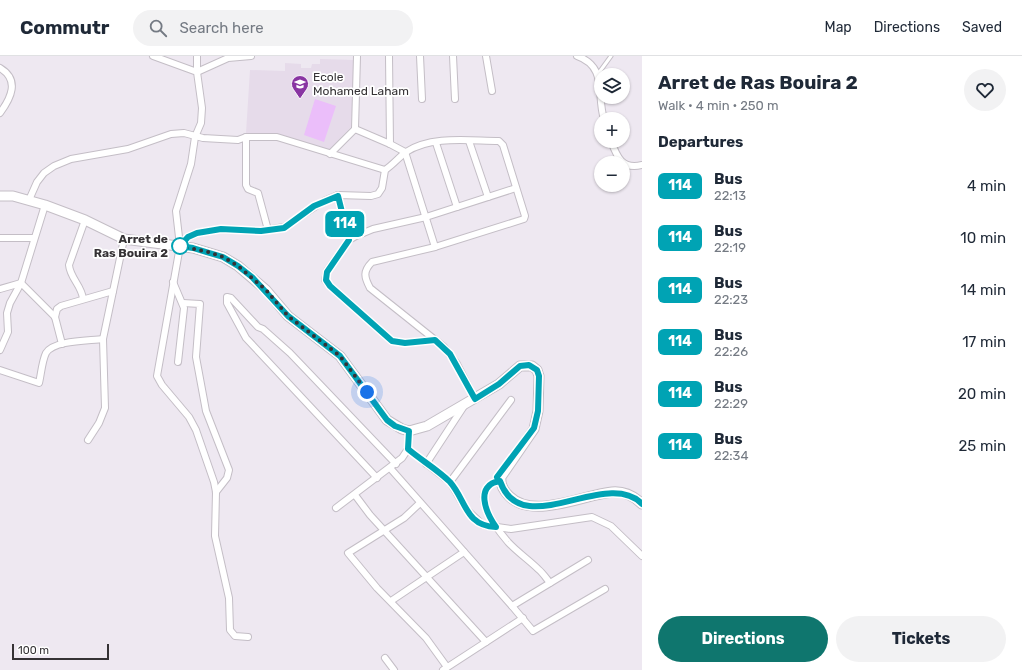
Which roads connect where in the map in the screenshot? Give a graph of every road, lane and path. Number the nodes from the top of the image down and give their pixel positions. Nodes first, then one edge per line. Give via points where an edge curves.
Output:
1 (153, 56) edge
2 (197, 56) edge
3 (239, 56) edge
4 (251, 56) edge
5 (358, 56) edge
6 (389, 56) edge
7 (420, 56) edge
8 (453, 56) edge
9 (486, 56) edge
10 (577, 56) edge
11 (611, 56) edge
12 (0, 68) edge
13 (594, 68) edge
14 (602, 68) edge
15 (197, 72) junction
16 (492, 91) dead end
17 (422, 99) dead end
18 (455, 99) dead end
19 (0, 113) edge
20 (355, 129) junction
21 (195, 137) junction
22 (246, 137) junction
23 (468, 141) junction
24 (436, 143) junction
25 (390, 144) junction
26 (614, 148) edge
27 (405, 152) junction
28 (330, 154) junction
29 (642, 165) edge
30 (385, 170) junction
31 (516, 188) junction
32 (0, 196) edge
33 (338, 196) junction
34 (488, 197) junction
35 (29, 200) junction
36 (45, 205) junction
37 (457, 207) junction
38 (426, 217) junction
39 (85, 220) junction
40 (268, 230) junction
41 (0, 238) edge
42 (34, 238) junction
43 (124, 238) junction
44 (349, 240) junction
45 (180, 246) junction
46 (435, 247) junction
47 (173, 282) junction
48 (21, 283) junction
49 (0, 289) edge
50 (113, 291) junction
51 (83, 299) junction
52 (183, 303) junction
53 (0, 317) edge
54 (55, 317) junction
55 (8, 320) junction
56 (103, 339) junction
57 (435, 340) junction
58 (62, 344) junction
59 (0, 350) edge
60 (178, 362) dead end
61 (0, 370) edge
62 (475, 399) junction
63 (511, 400) dead end
64 (464, 406) junction
65 (409, 431) junction
66 (88, 440) dead end
67 (408, 449) junction
68 (511, 460) junction
69 (396, 464) junction
70 (426, 464) junction
71 (390, 468) junction
72 (377, 478) junction
73 (500, 481) junction
74 (450, 482) junction
75 (490, 486) junction
76 (216, 492) junction
77 (355, 495) junction
78 (420, 504) junction
79 (642, 504) edge
80 (336, 508) dead end
81 (496, 527) junction
82 (385, 530) junction
83 (464, 552) junction
84 (642, 556) edge
85 (588, 560) dead end
86 (428, 577) junction
87 (550, 583) junction
88 (604, 589) dead end
89 (391, 601) junction
90 (512, 606) junction
91 (523, 618) junction
92 (248, 638) dead end
93 (486, 642) junction
94 (384, 658) dead end
95 (445, 669) edge
96 (394, 670) edge

1 - 15 street
2 - 15 street
3 - 4 street
3 - 15 street via 214,63
5 - 20 street
6 - 25 street
7 - 17 street
8 - 18 street
9 - 16 street
10 - 13 street via 590,62
11 - 14 lane
12 - 19 street via 11,79 12,88 9,100
15 - 21 street via 202,108 201,123
20 - 25 street
20 - 28 street
21 - 22 street via 238,140
21 - 35 street via 184,133 171,134 128,149 71,159 44,173
21 - 45 street via 191,164 176,211
22 - 28 street via 277,137
22 - 40 street via 246,185 258,193
23 - 24 street
23 - 31 street via 499,141 503,146
23 - 34 street
24 - 27 street
24 - 37 street
25 - 27 street
26 - 29 street via 623,163 629,166
27 - 30 street
27 - 38 street
28 - 30 street
30 - 33 street via 382,188 378,194
31 - 34 street
31 - 46 street via 524,219
32 - 35 street
33 - 40 street via 314,206 287,226
33 - 44 street
34 - 37 street
35 - 36 street
36 - 39 street
36 - 42 street
37 - 38 street
38 - 44 street via 373,229
38 - 46 street
39 - 43 street
39 - 51 street via 69,266
40 - 45 street via 221,229 197,233 188,237
41 - 42 street
42 - 48 street
43 - 45 street
43 - 50 street
44 - 57 street via 327,272 326,280 330,286 392,341 405,343
45 - 47 street
45 - 65 street via 223,257 252,277 288,316 340,356 387,420
46 - 57 street via 372,262 364,275 370,288
47 - 52 street
47 - 76 street via 157,376 196,430
48 - 49 street
48 - 54 street
48 - 55 street via 10,303
50 - 51 street
50 - 56 street
51 - 54 street via 61,306 57,309
52 - 60 street
52 - 76 street via 200,304 196,357 206,411 228,470 227,478
53 - 55 street
54 - 58 street
55 - 59 street via 8,332
56 - 58 street
56 - 66 street via 105,408 99,424
57 - 62 street via 450,354
58 - 61 street via 46,353 39,384
62 - 64 street
62 - 68 street via 499,384 520,366 529,365 537,370 537,421
63 - 74 street
64 - 65 street via 427,426
64 - 70 street
65 - 67 street
67 - 69 street
67 - 70 street
68 - 73 street
68 - 75 street
69 - 71 street
69 - 72 street via 290,353 258,327 231,298 226,298 246,338
70 - 74 street
71 - 72 street
71 - 78 street
72 - 77 street
73 - 75 street
73 - 79 street via 503,490 510,497 531,507 613,492 629,494
74 - 81 street via 472,516 482,525
75 - 81 street via 484,496 485,506
76 - 92 street via 215,536 228,592 230,630 235,636
77 - 80 street
77 - 82 street
78 - 82 street
78 - 83 street
81 - 84 street via 511,529 592,517 611,526
81 - 87 street
82 - 86 street
82 - 89 street via 348,554 376,588
83 - 86 street
83 - 90 street
85 - 87 street
86 - 89 street
86 - 93 street
87 - 90 street
88 - 91 street via 533,631
89 - 95 street via 405,619 426,638
90 - 91 street
91 - 93 street
93 - 95 street
94 - 96 street

